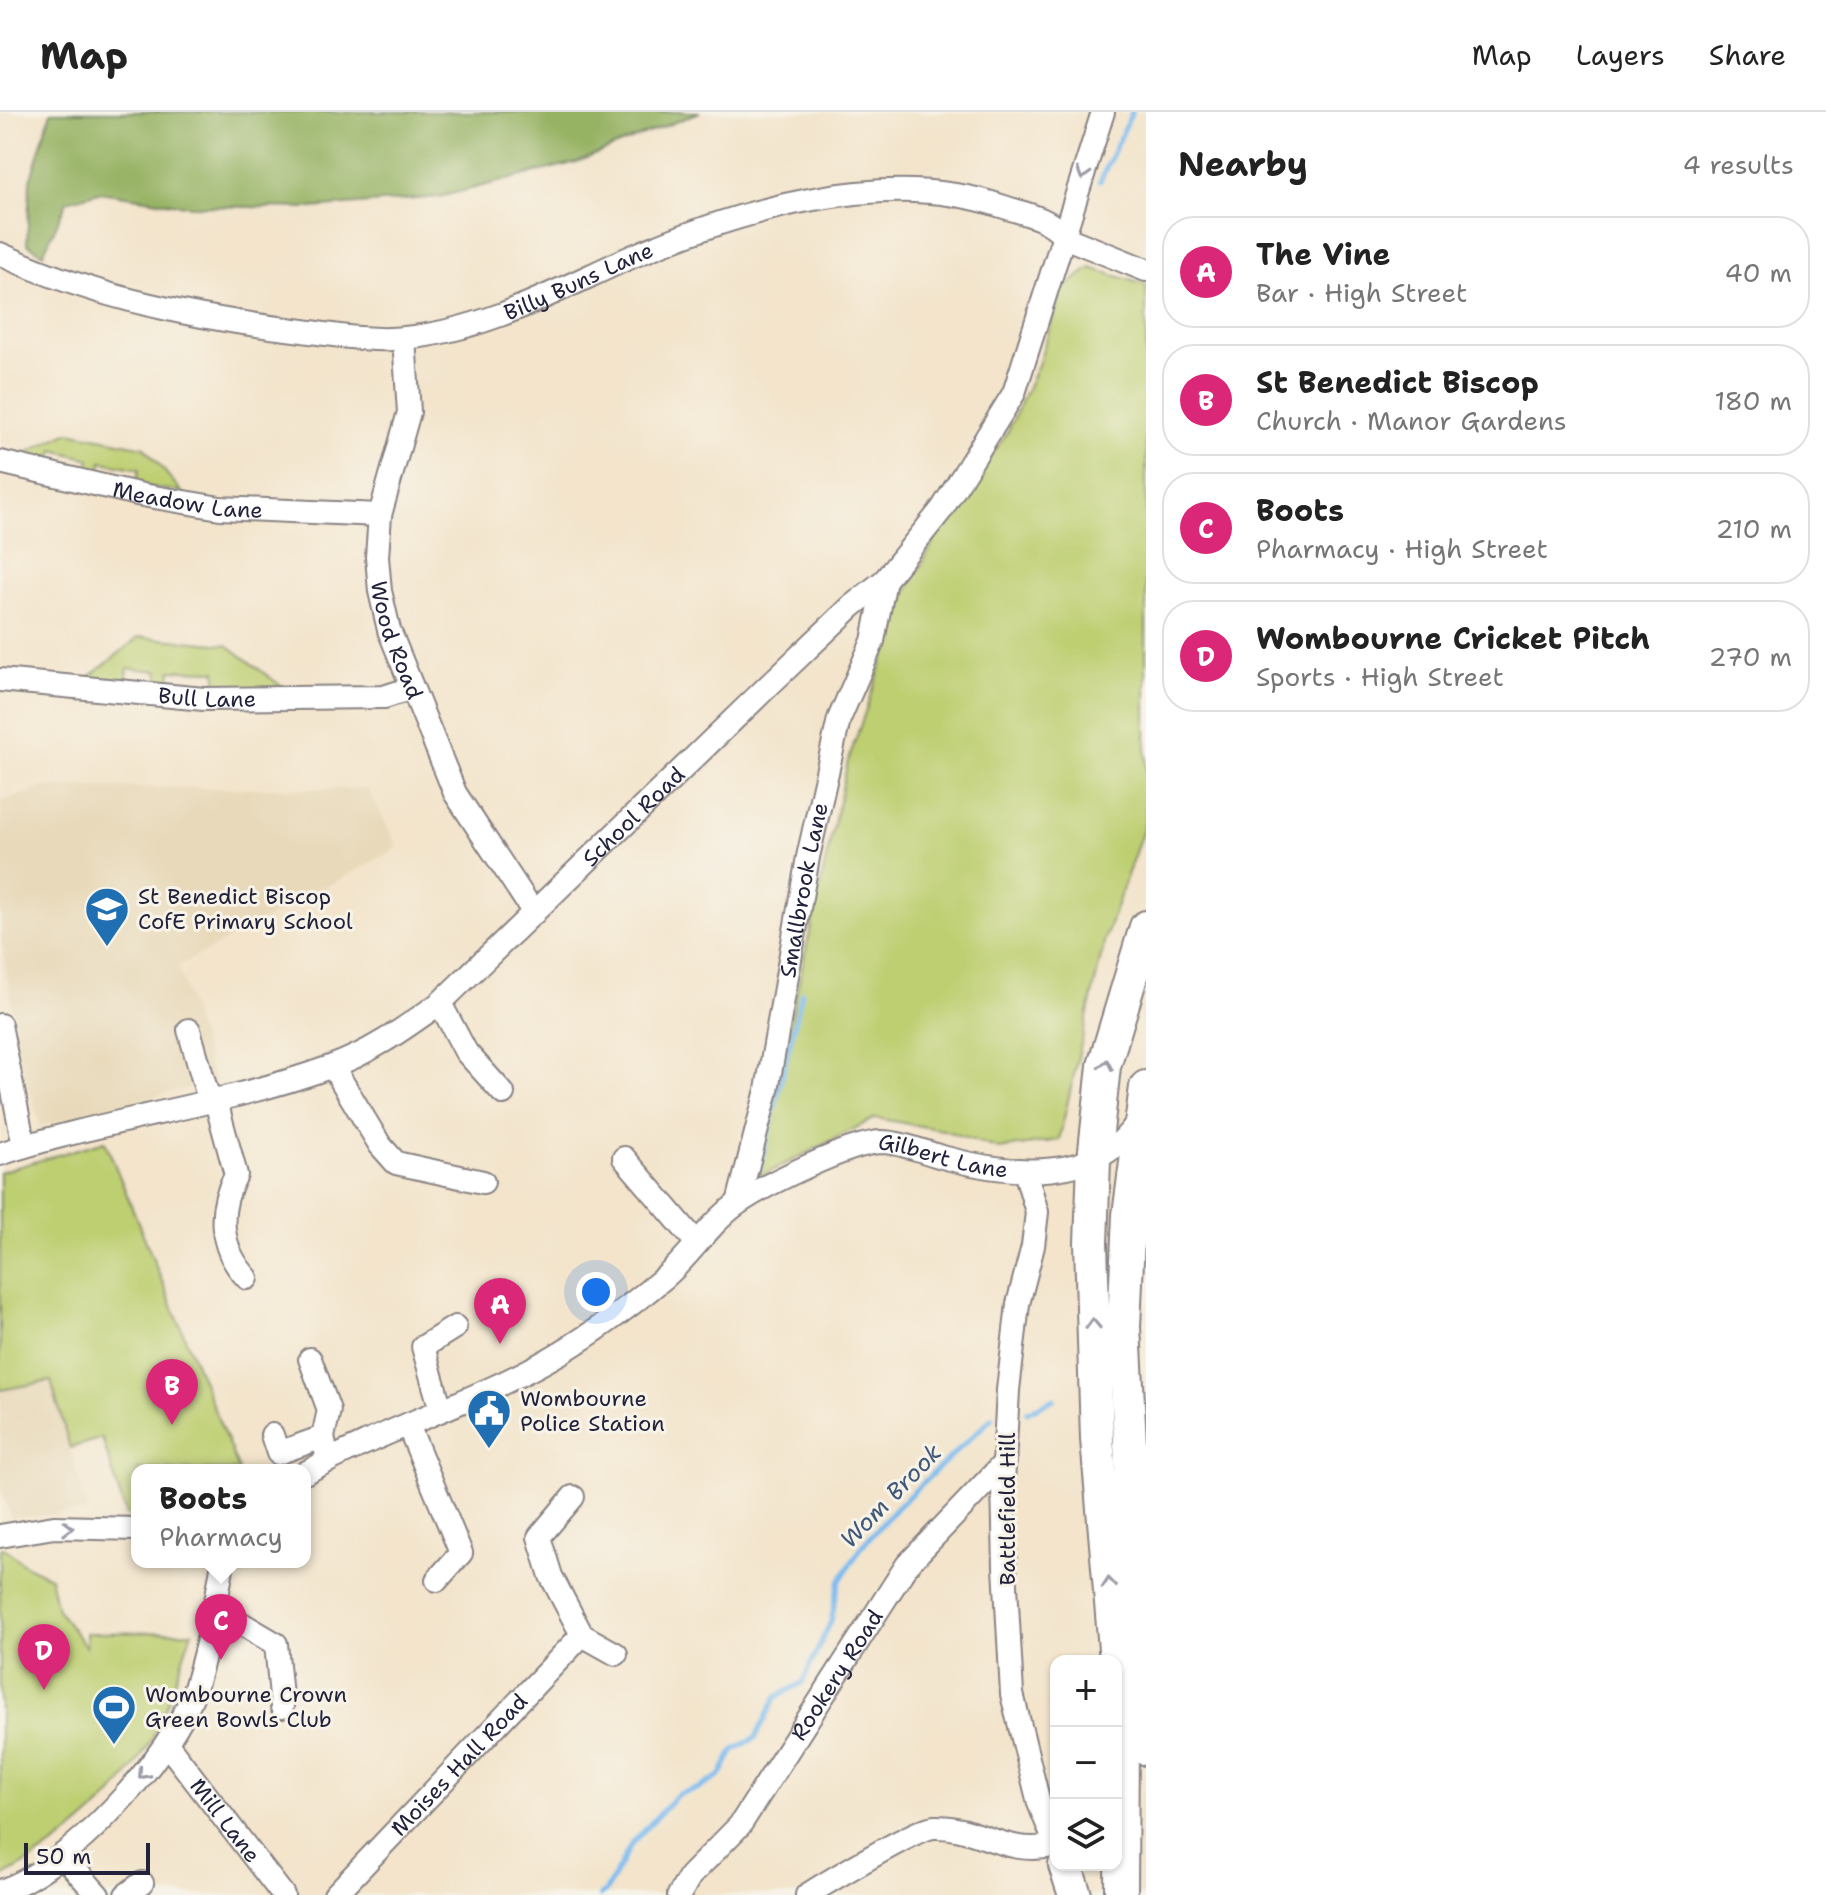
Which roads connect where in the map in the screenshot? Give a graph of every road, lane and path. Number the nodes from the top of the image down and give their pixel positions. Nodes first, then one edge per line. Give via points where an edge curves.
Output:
1 (1103, 112) edge
2 (1064, 237) junction
3 (0, 254) edge
4 (1146, 270) edge
5 (404, 339) junction
6 (0, 462) edge
7 (380, 515) junction
8 (885, 580) junction
9 (0, 680) edge
10 (412, 688) junction
11 (534, 913) junction
12 (1146, 927) edge
13 (440, 1003) junction
14 (0, 1025) edge
15 (189, 1030) dead end
16 (333, 1067) junction
17 (503, 1093) dead end
18 (212, 1099) junction
19 (1144, 1102) edge
20 (24, 1146) junction
21 (0, 1154) edge
22 (624, 1158) dead end
23 (1094, 1160) junction
24 (1025, 1171) junction
25 (459, 1203) dead end
26 (738, 1203) junction
27 (696, 1242) junction
28 (247, 1278) dead end
29 (455, 1327) dead end
30 (310, 1359) dead end
31 (441, 1410) junction
32 (408, 1425) junction
33 (272, 1435) dead end
34 (323, 1437) junction
35 (328, 1461) junction
36 (1005, 1462) junction
37 (311, 1470) edge
38 (573, 1497) dead end
39 (131, 1529) edge
40 (0, 1536) edge
41 (211, 1568) edge
42 (222, 1568) edge
43 (437, 1580) dead end
44 (216, 1605) junction
45 (582, 1635) junction
46 (616, 1654) dead end
47 (1115, 1655) edge
48 (282, 1707) dead end
49 (1121, 1727) edge
50 (167, 1744) junction
51 (1146, 1749) edge
52 (1050, 1830) edge
53 (1050, 1845) edge
54 (62, 1855) junction
55 (1067, 1871) edge
56 (0, 1891) edge
57 (280, 1894) edge
58 (98, 1895) edge
59 (335, 1895) edge
60 (679, 1895) edge
61 (807, 1895) edge
62 (1075, 1895) edge
63 (1121, 1895) edge

1 -> 2 street, School Road
2 - 4 street, Billy Buns Lane
2 - 5 street, Billy Buns Lane via 1059,228 1042,220 936,193 868,193 781,205 698,229 490,321
2 - 8 street, School Road via 1014,393 942,509
3 - 5 street, Billy Buns Lane via 119,297 228,322
5 - 7 street, Wood Road via 409,412
6 - 7 street, Meadow Lane via 220,508
7 - 10 street, Wood Road via 380,591
8 - 11 street, School Road
8 - 26 street, Smallbrook Lane via 873,641 839,719 808,857 767,1090
9 - 10 street, Bull Lane via 204,699 384,697
10 - 11 street, Wood Road via 455,793
11 - 13 street, School Road
23 -> 12 highway via 1104,1066
13 - 16 street, School Road via 386,1041
13 - 17 street via 466,1052
14 - 20 street
15 - 18 street
16 - 18 street, School Road
16 - 25 street via 396,1163 472,1181
18 - 20 street, School Road
18 - 28 street via 236,1175 223,1234 235,1266
19 - 23 street, Gilbert Lane via 1127,1139
19 - 51 highway via 1129,1215 1124,1327
20 - 21 street, School Road
22 - 27 street
23 - 24 street, Gilbert Lane
47 -> 23 highway via 1097,1439
24 - 26 street, Gilbert Lane via 994,1169 880,1142 817,1161
24 - 36 street, Battlefield Hill via 1037,1212 1018,1304
26 - 27 street, Gilbert Lane
27 - 31 street, Gilbert Lane via 668,1274 608,1322 546,1361
29 - 31 street via 423,1347
30 - 34 street via 329,1410
31 - 32 street, Gilbert Lane
32 - 35 street, Gilbert Lane
32 - 43 street via 456,1541 459,1558
33 - 34 street via 278,1453
34 - 35 street
35 - 37 street, Gilbert Lane
36 - 52 street, Battlefield Hill via 1012,1694
36 - 60 street, Rookery Road via 907,1565 740,1825 690,1876
38 - 45 street via 539,1537 551,1576
40 -> 39 street via 54,1527
41 - 44 street
42 - 44 street
44 - 48 street via 276,1644
44 - 50 street via 195,1690
45 - 46 street
45 - 59 street, Moises Hall Road
49 - 63 highway
50 -> 54 street
50 - 57 street, Mill Lane
53 - 61 street via 1003,1846 971,1833 932,1827
54 - 56 street via 15,1887
54 - 58 street
55 - 62 highway

